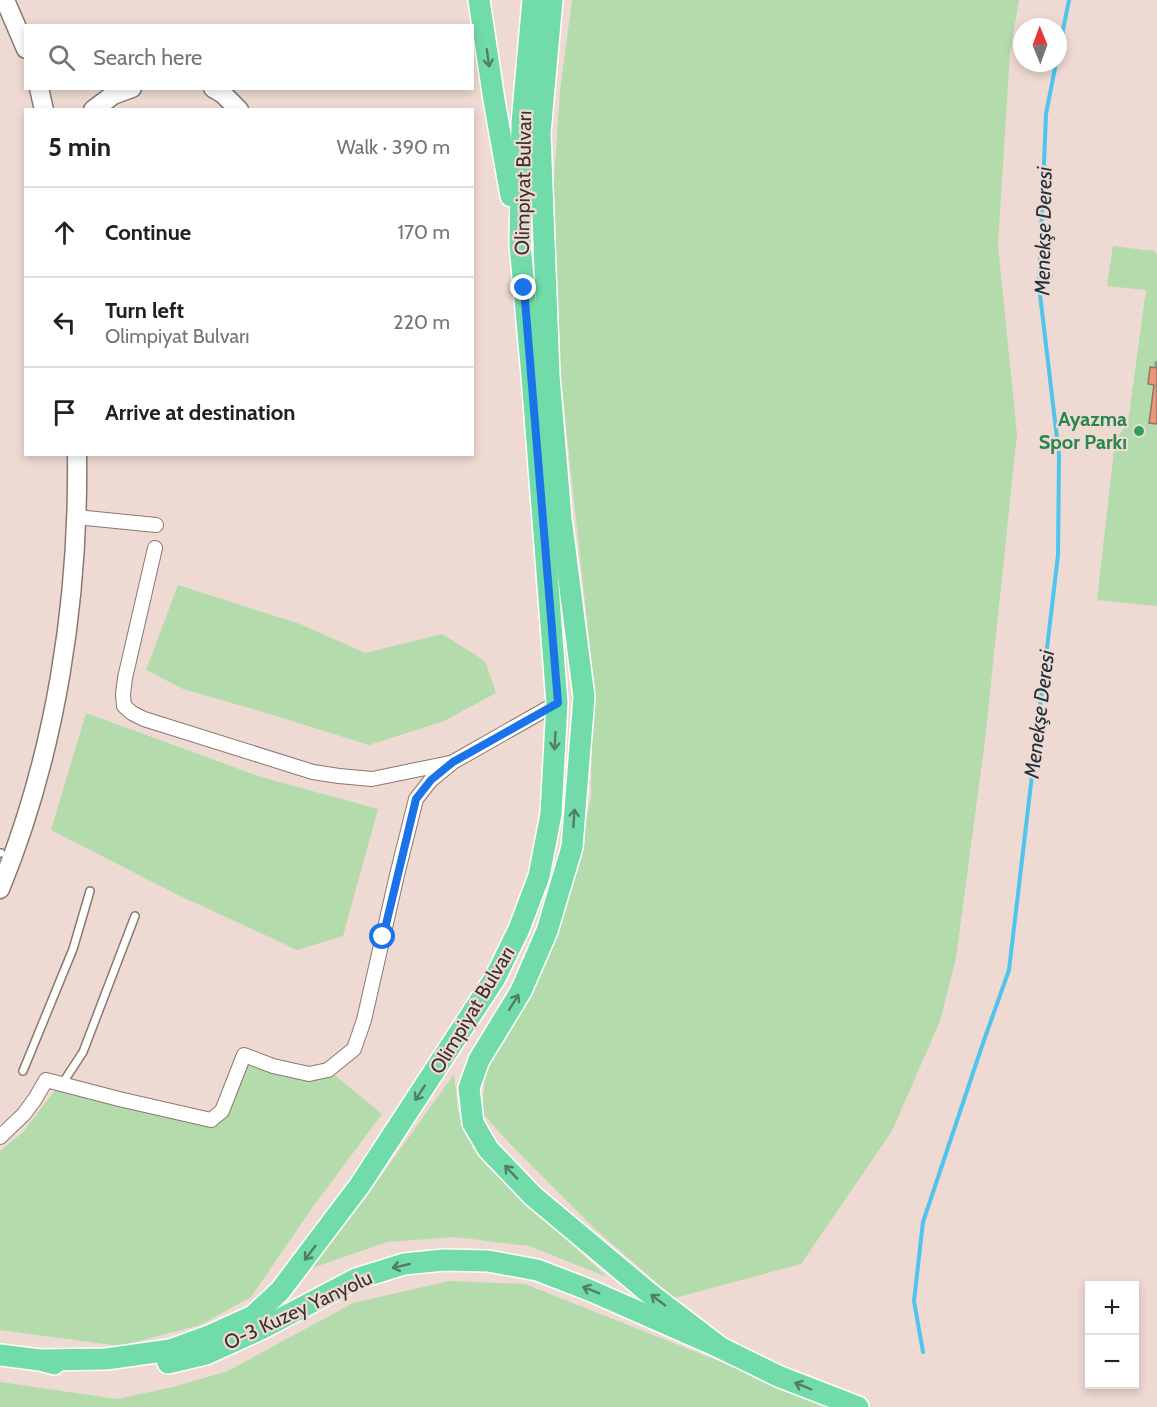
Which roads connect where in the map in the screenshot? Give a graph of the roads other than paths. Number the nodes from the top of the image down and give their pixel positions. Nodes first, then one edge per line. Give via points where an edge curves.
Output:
1 (5, 0) edge
2 (18, 0) edge
3 (479, 0) edge
4 (533, 0) edge
5 (552, 0) edge
6 (28, 24) edge
7 (24, 44) edge
8 (39, 90) edge
9 (51, 90) edge
10 (127, 90) edge
11 (216, 90) edge
12 (44, 108) edge
13 (56, 108) edge
14 (96, 108) edge
15 (237, 108) edge
16 (520, 244) junction
17 (64, 456) edge
18 (76, 456) edge
19 (76, 517) junction
20 (156, 525) dead end
21 (155, 548) dead end
22 (558, 703) junction
23 (453, 762) junction
24 (0, 854) edge
25 (0, 889) edge
26 (90, 891) dead end
27 (135, 915) dead end
28 (23, 1071) dead end
29 (62, 1084) junction
30 (0, 1137) edge
31 (721, 1348) junction
32 (0, 1355) edge
33 (40, 1360) junction
34 (858, 1407) edge

1 - 7 street
2 - 6 street
3 -> 16 main road
4 - 16 main road, Olimpiyat Bulvarı via 522,123
31 -> 5 main road, Olimpiyat Bulvarı via 533,1196 488,1149 473,1123 469,1088 479,1060 521,991 547,932 572,847 584,698 561,518 548,364 540,133
8 - 12 street
9 - 13 street
10 - 14 street
11 - 15 street
16 - 22 main road, Olimpiyat Bulvarı
17 - 24 street via 63,562 55,636 30,762
18 - 19 street
19 - 20 street
19 - 25 street via 71,600 56,696 31,800
21 - 23 street via 125,678 124,706 132,713 313,772 339,776 372,779
22 - 23 street
22 -> 33 main road, Olimpiyat Bulvarı via 551,814 539,876 519,929 495,978 360,1185 280,1291 253,1316 170,1350 106,1359
23 - 29 street via 416,799 354,1049 328,1070 309,1074 244,1055 222,1111 211,1120
26 - 28 lane via 73,949
27 - 29 lane via 83,1052
29 - 30 street via 46,1080 24,1114
31 -> 33 main road, O-3 Kuzey Yanyolu via 537,1270 488,1261 444,1260 404,1264 356,1279 206,1354 119,1372 79,1370
34 -> 31 main road, O-3 Kuzey Yanyolu via 778,1376
32 - 33 main road, O-3 Kuzey Yanyolu

